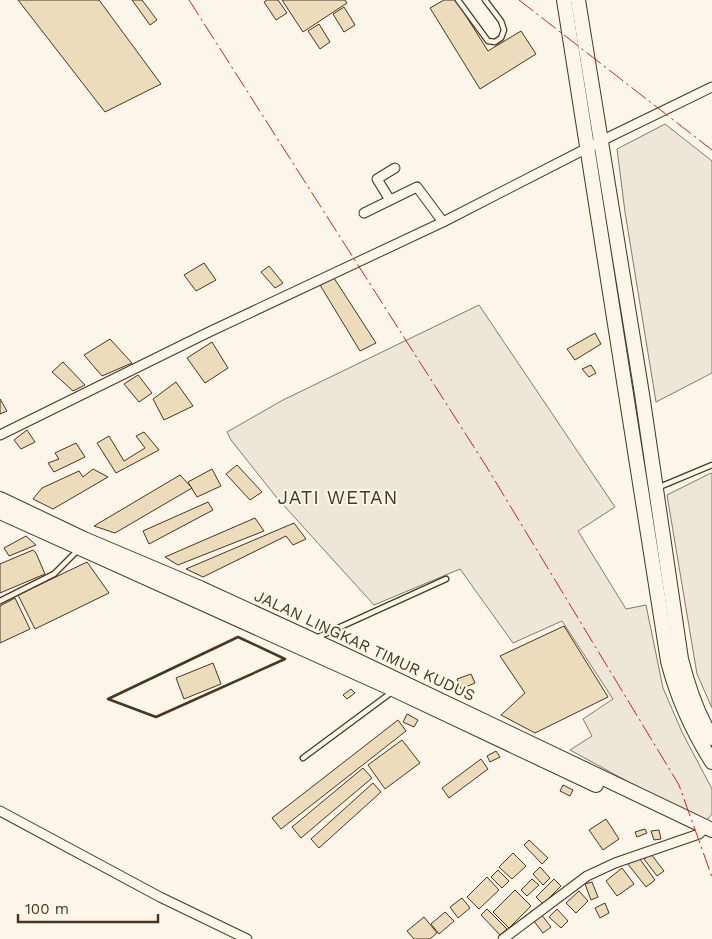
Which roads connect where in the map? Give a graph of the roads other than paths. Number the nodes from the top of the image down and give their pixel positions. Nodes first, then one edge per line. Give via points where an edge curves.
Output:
1 (458, 0) edge
2 (485, 0) edge
3 (564, 0) edge
4 (578, 0) edge
5 (712, 87) edge
6 (601, 141) junction
7 (588, 148) junction
8 (395, 168) dead end
9 (390, 200) junction
10 (364, 213) dead end
11 (443, 222) junction
12 (0, 435) edge
13 (712, 465) edge
14 (656, 489) junction
15 (0, 499) edge
16 (0, 512) edge
17 (79, 548) junction
18 (446, 579) dead end
19 (0, 601) edge
20 (313, 639) junction
21 (395, 690) junction
22 (712, 738) edge
23 (303, 758) dead end
24 (712, 762) edge
25 (0, 811) edge
26 (708, 831) edge
27 (247, 939) edge
28 (502, 939) edge

1 - 2 lane via 488,41 495,42 504,30
3 - 7 main road
4 - 6 main road
5 - 6 street
6 - 7 street
6 - 14 main road
7 - 11 street
7 - 24 main road via 668,661 687,716
8 - 9 street via 377,179
9 - 10 street
9 - 11 street via 416,187
11 - 12 street
13 - 14 lane
14 - 22 main road via 680,658 696,709
15 - 20 main road, JALAN LINGKAR TIMUR KUDUS
16 - 17 main road, JALAN LINGKAR TIMUR KUDUS
17 - 19 lane via 54,574
17 - 21 main road, JALAN LINGKAR TIMUR KUDUS
18 - 20 lane
20 - 26 main road, JALAN LINGKAR TIMUR KUDUS
21 - 23 lane
21 - 26 main road, JALAN LINGKAR TIMUR KUDUS
25 - 27 street via 160,897
26 - 28 street via 587,876

